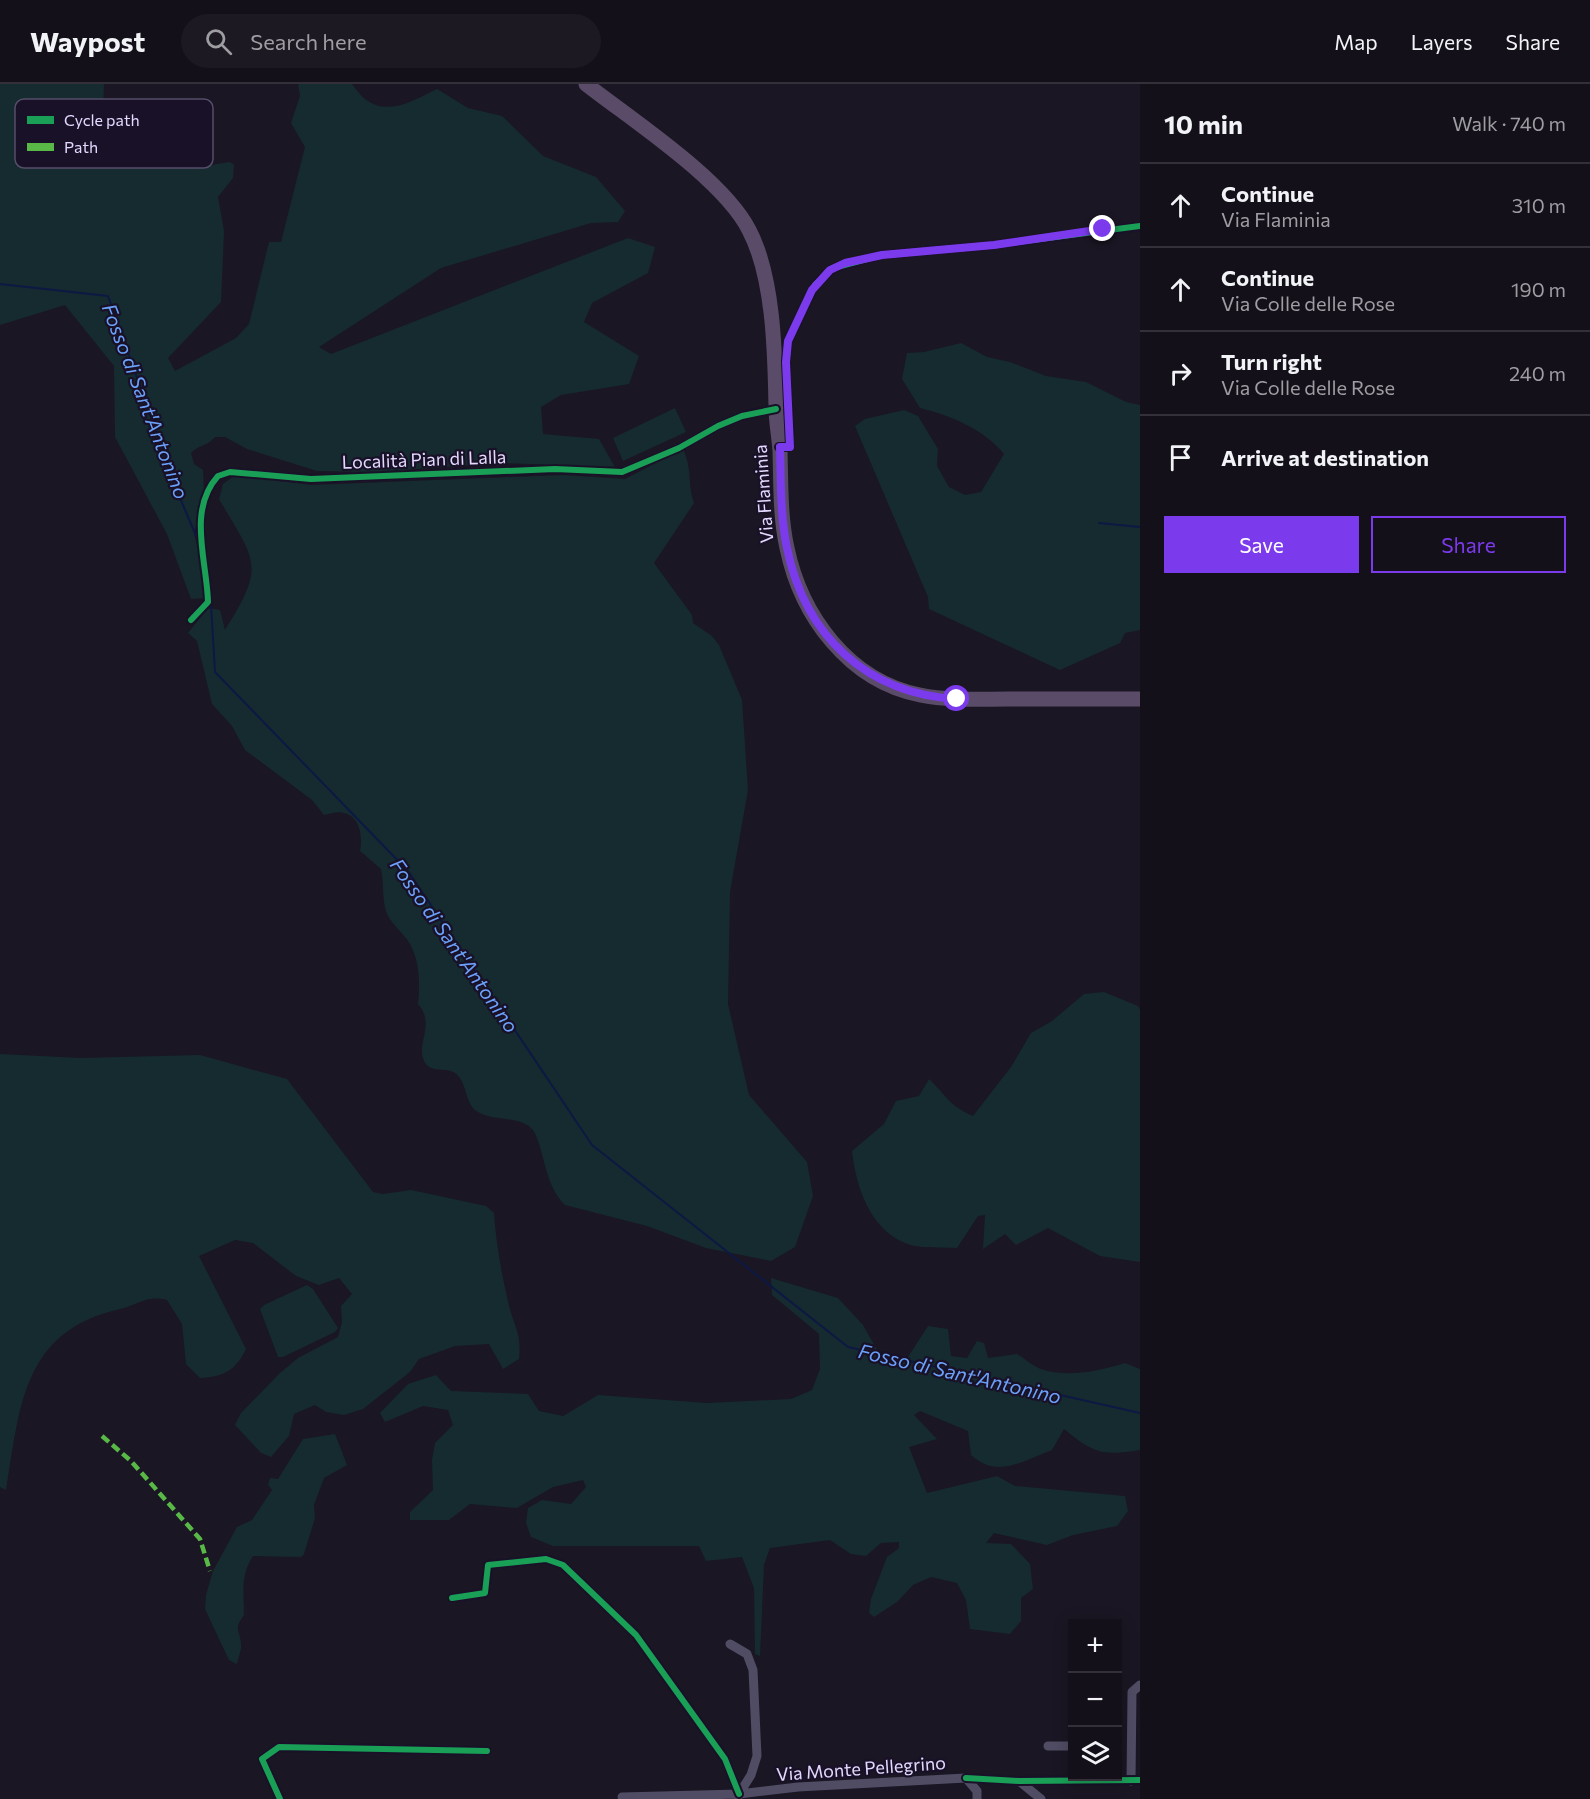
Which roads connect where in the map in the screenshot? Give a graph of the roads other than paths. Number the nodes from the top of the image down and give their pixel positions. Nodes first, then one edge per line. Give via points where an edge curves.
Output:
1 (586, 84) edge
2 (1140, 226) edge
3 (776, 409) junction
4 (780, 447) junction
5 (191, 620) dead end
6 (1140, 699) edge
7 (452, 1598) dead end
8 (730, 1644) dead end
9 (1140, 1685) edge
10 (1048, 1746) dead end
11 (1068, 1746) edge
12 (487, 1751) dead end
13 (966, 1778) junction
14 (1068, 1779) edge
15 (1135, 1780) edge
16 (1019, 1781) junction
17 (622, 1797) dead end
18 (738, 1797) edge
19 (280, 1799) edge
20 (977, 1799) edge
21 (1041, 1799) edge

1 - 3 main road, Via Flaminia via 701,174 747,226 760,260 771,319
2 - 4 street via 882,255 833,268 818,281 789,338 786,362 790,447
3 - 4 main road, Via Flaminia
3 - 5 street, Località Pian di Lalla via 742,416 622,472 555,469 311,479 230,472 218,476 204,500 200,540 208,602
4 - 6 main road, Via Flaminia via 784,532 795,576 822,629 865,672 898,688 939,698
7 - 18 street via 485,1593 488,1565 546,1559 563,1565 636,1635 725,1759
8 - 18 street via 749,1656 753,1670 757,1756
9 - 15 street via 1132,1692
10 - 11 street
12 - 19 street via 279,1748 262,1759
13 - 16 street
13 - 18 street, Via Monte Pellegrino via 798,1787
13 - 20 street, Via Monte Pellegrino via 977,1791
14 - 16 street
16 - 21 street
17 - 18 street, Via Monte Pellegrino

